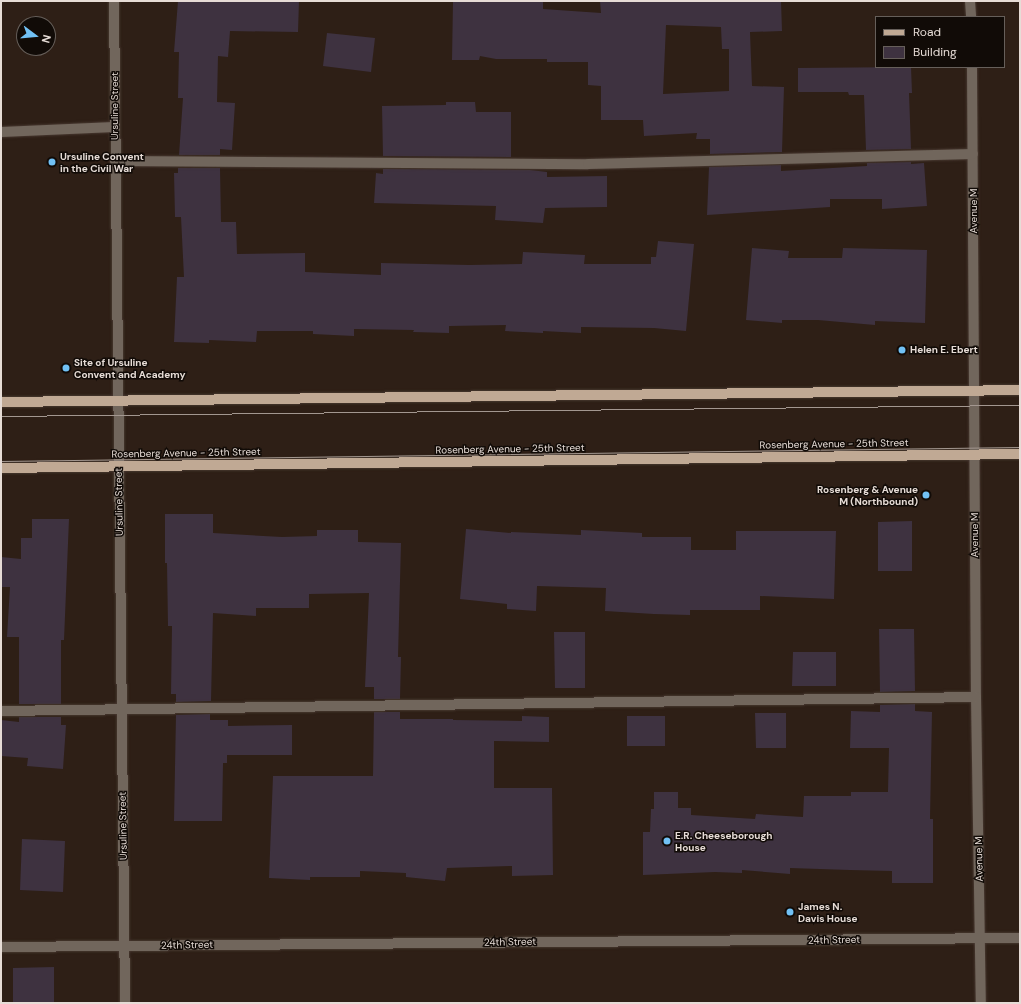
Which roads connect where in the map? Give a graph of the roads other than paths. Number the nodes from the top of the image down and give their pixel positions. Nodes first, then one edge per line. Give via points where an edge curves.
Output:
1 (114, 1) edge
2 (970, 1) edge
3 (971, 16) edge
4 (972, 68) edge
5 (115, 127) junction
6 (1, 132) edge
7 (973, 154) junction
8 (115, 161) junction
9 (975, 390) junction
10 (1020, 390) edge
11 (119, 401) junction
12 (1, 402) edge
13 (975, 454) junction
14 (1020, 454) edge
15 (119, 466) junction
16 (1, 468) edge
17 (976, 697) junction
18 (121, 709) junction
19 (1, 710) edge
20 (980, 938) junction
21 (1020, 938) edge
22 (125, 946) junction
23 (1, 947) edge
24 (125, 1003) edge
25 (981, 1003) edge

1 - 5 street, Ursuline Street
2 - 3 street
4 - 7 street, Avenue M
5 - 6 street
5 - 8 street, Ursuline Street
7 - 8 street via 588,164
7 - 9 street, Avenue M
8 - 11 street, Ursuline Street
9 - 10 main road
9 - 11 main road
9 - 13 street, Avenue M
11 - 12 main road
11 - 15 street, Ursuline Street
13 - 14 main road, Rosenberg Avenue - 25th Street
13 - 15 main road, Rosenberg Avenue - 25th Street
13 - 17 street, Avenue M
15 - 16 main road, Rosenberg Avenue - 25th Street
15 - 18 street, Ursuline Street
17 - 18 street
17 - 20 street, Avenue M
18 - 19 street
18 - 22 street, Ursuline Street
20 - 21 street, 24th Street
20 - 22 street, 24th Street
20 - 25 street, Avenue M
22 - 23 street, 24th Street
22 - 24 street, Ursuline Street

